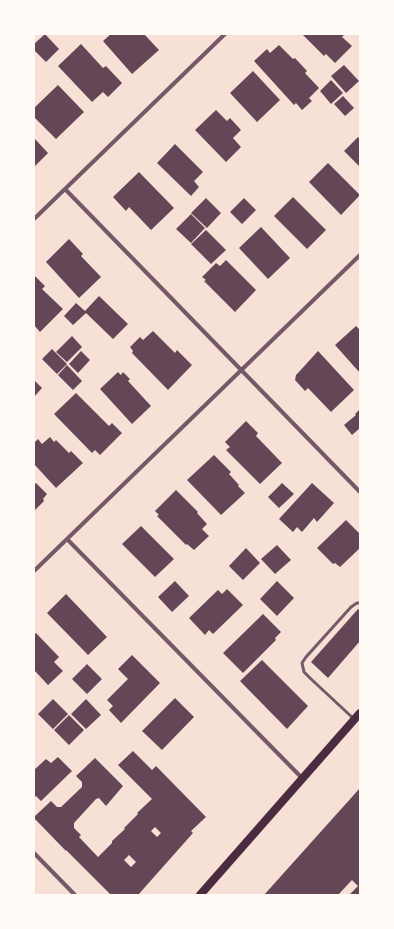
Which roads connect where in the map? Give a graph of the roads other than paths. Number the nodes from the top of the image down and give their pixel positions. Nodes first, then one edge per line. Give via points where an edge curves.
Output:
1 (225, 34) edge
2 (65, 189) junction
3 (34, 219) edge
4 (360, 255) edge
5 (241, 370) junction
6 (360, 492) edge
7 (67, 540) junction
8 (34, 572) edge
9 (360, 603) edge
10 (357, 716) edge
11 (303, 779) junction
12 (34, 853) edge
13 (75, 895) edge
14 (200, 895) edge

1 - 2 street
2 - 3 street
2 - 5 street
4 - 5 street
5 - 6 street
5 - 7 street
7 - 8 street
7 - 11 street
9 - 10 lane via 351,607 302,663 304,672 311,679
10 - 11 main road
11 - 14 main road
12 - 13 street

